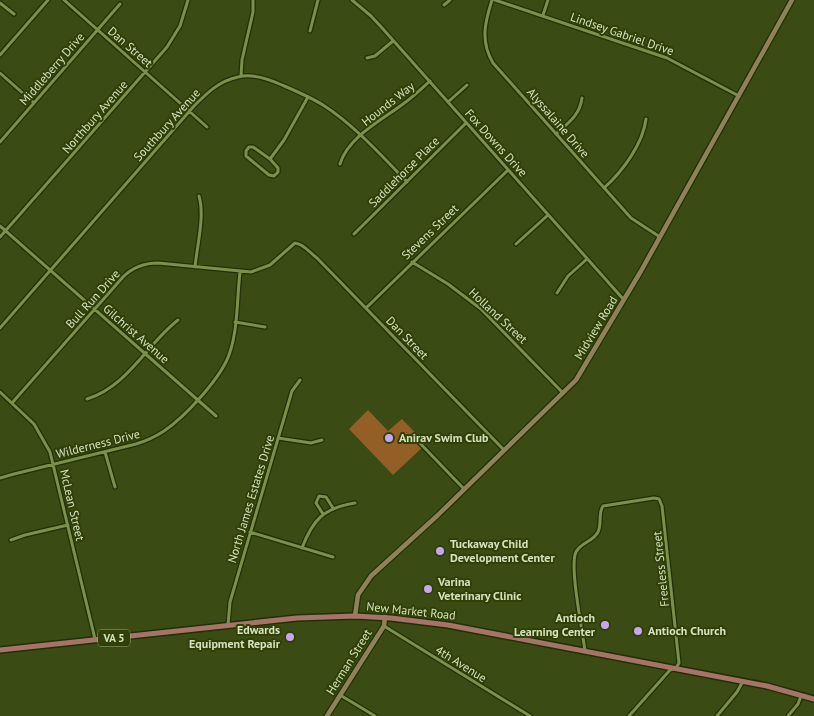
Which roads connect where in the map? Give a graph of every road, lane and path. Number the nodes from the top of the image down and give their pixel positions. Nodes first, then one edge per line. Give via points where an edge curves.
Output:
1 (48, 0) edge
2 (64, 0) edge
3 (188, 0) edge
4 (253, 0) edge
5 (318, 0) edge
6 (352, 0) edge
7 (450, 0) edge
8 (494, 0) edge
9 (548, 0) edge
10 (792, 0) edge
11 (0, 4) edge
12 (120, 4) dead end
13 (444, 5) dead end
14 (14, 14) dead end
15 (542, 16) junction
16 (97, 30) junction
17 (310, 31) dead end
18 (393, 41) junction
19 (0, 55) edge
20 (367, 58) dead end
21 (145, 72) junction
22 (0, 73) edge
23 (241, 76) junction
24 (430, 81) junction
25 (467, 85) dead end
26 (739, 96) junction
27 (308, 97) junction
28 (582, 98) dead end
29 (448, 102) junction
30 (34, 103) junction
31 (190, 111) junction
32 (646, 120) dead end
33 (466, 123) junction
34 (207, 127) dead end
35 (556, 134) junction
36 (361, 137) junction
37 (0, 142) edge
38 (270, 158) junction
39 (340, 164) dead end
40 (508, 170) junction
41 (407, 182) junction
42 (604, 188) junction
43 (198, 196) dead end
44 (548, 216) junction
45 (0, 226) edge
46 (6, 231) junction
47 (354, 234) dead end
48 (0, 237) edge
49 (660, 237) junction
50 (294, 244) joint
51 (516, 244) dead end
52 (587, 259) junction
53 (412, 262) junction
54 (195, 267) junction
55 (50, 271) junction
56 (240, 271) junction
57 (558, 293) dead end
58 (624, 300) junction
59 (366, 308) junction
60 (95, 309) junction
61 (178, 320) dead end
62 (235, 322) junction
63 (265, 327) dead end
64 (0, 328) edge
65 (146, 354) junction
66 (300, 380) dead end
67 (0, 392) edge
68 (563, 393) junction
69 (87, 399) dead end
70 (197, 400) junction
71 (12, 403) junction
72 (216, 416) dead end
73 (278, 438) junction
74 (415, 438) dead end
75 (322, 440) dead end
76 (504, 450) junction
77 (105, 452) junction
78 (53, 464) junction
79 (0, 478) edge
80 (115, 487) dead end
81 (464, 489) junction
82 (355, 503) dead end
83 (333, 508) junction
84 (323, 514) junction
85 (68, 525) junction
86 (250, 532) junction
87 (11, 540) dead end
88 (302, 548) junction
89 (333, 557) dead end
90 (355, 616) junction
91 (385, 617) junction
92 (228, 626) junction
93 (384, 626) junction
94 (95, 640) junction
95 (0, 650) edge
96 (585, 651) junction
97 (676, 668) junction
98 (743, 681) junction
99 (340, 695) junction
100 (802, 695) junction
101 (814, 698) edge
102 (327, 716) edge
103 (375, 716) edge
104 (530, 716) edge
105 (629, 716) edge
106 (717, 716) edge
107 (788, 716) edge

1 - 19 street
2 - 16 street, Dan Street
3 - 21 street, Northbury Avenue via 174,37
4 - 23 street
5 - 17 street
6 - 18 street, Fox Downs Drive
7 - 13 street
8 - 15 street, Lindsey Gabriel Drive
8 - 35 street, Alyssalaine Drive via 484,29 489,55
9 - 15 street
10 - 26 street, Midview Road
11 - 14 street
12 - 16 street, Middleberry Drive
15 - 26 street, Lindsey Gabriel Drive via 671,59
16 - 21 street, Dan Street
16 - 30 street, Middleberry Drive
18 - 20 street via 375,56
18 - 24 street, Fox Downs Drive
21 - 31 street, Dan Street
21 - 46 street, Northbury Avenue
22 - 30 street
23 - 27 street, Southbury Avenue via 260,77
23 - 31 street, Southbury Avenue via 211,90
24 - 29 street, Fox Downs Drive
24 - 36 street, Hounds Way
25 - 29 street
26 - 49 street, Midview Road
27 - 36 street, Southbury Avenue via 340,117
27 - 38 street
28 - 35 street via 577,115
29 - 33 street, Fox Downs Drive
30 - 37 street, Middleberry Drive
31 - 34 street, Dan Street
31 - 55 street, Southbury Avenue
32 - 42 street via 644,131 622,170
33 - 40 street, Fox Downs Drive
33 - 41 street, Saddlehorse Place
35 - 42 street, Alyssalaine Drive
36 - 39 street, Hounds Way via 343,154
36 - 41 street, Southbury Avenue
38 - 38 street via 253,147 246,152 246,156 274,176 278,168
40 - 44 street, Fox Downs Drive
40 - 53 street, Stevens Street
41 - 47 street, Saddlehorse Place
42 - 49 street, Alyssalaine Drive via 634,221
43 - 54 street via 201,214
44 - 51 street
44 - 52 street, Fox Downs Drive
45 - 46 street, Gilchrist Avenue
46 - 48 street, Northbury Avenue
46 - 55 street, Gilchrist Avenue
49 - 58 street, Midview Road
50 - 56 street, Bull Run Drive via 264,268
50 - 59 street, Dan Street via 305,248
52 - 57 street via 568,276
52 - 58 street, Fox Downs Drive
53 - 59 street, Stevens Street
53 - 68 street, Holland Street via 481,309
54 - 56 street, Bull Run Drive
54 - 60 street, Bull Run Drive via 158,263 136,268
55 - 60 street, Gilchrist Avenue
55 - 64 street, Southbury Avenue
56 - 62 street, Wilderness Drive
58 - 68 street, Midview Road via 576,380
59 - 76 street, Dan Street
60 - 65 street, Gilchrist Avenue
60 - 71 street, Bull Run Drive
61 - 65 street
62 - 63 street
62 - 70 street, Wilderness Drive via 227,360
65 - 69 street via 112,388
65 - 70 street, Gilchrist Avenue
66 - 73 street, North James Estates Drive via 292,391
67 - 71 street, McLean Street
68 - 76 street, Midview Road
70 - 72 street, Gilchrist Avenue
70 - 77 street, Wilderness Drive via 178,420 154,437
71 - 78 street, McLean Street via 40,432
73 - 75 street via 310,443
73 - 86 street, North James Estates Drive
74 - 81 street
76 - 81 street, Midview Road
77 - 78 street, Wilderness Drive
77 - 80 street
78 - 79 street, Wilderness Drive
78 - 85 street, McLean Street
81 - 90 street, Midview Road via 366,582 358,595
82 - 83 street
83 - 84 street
83 - 84 street via 326,497 319,496 316,504
84 - 88 street via 312,526
85 - 87 street
85 - 94 street, McLean Street
86 - 88 street
86 - 92 street, North James Estates Drive via 230,602
88 - 89 street
90 - 91 main road, New Market Road / VA 5
90 - 92 main road, New Market Road / VA 5
91 - 93 street, Herman Street
91 - 96 main road, New Market Road / VA 5 via 448,625
92 - 94 main road, New Market Road / VA 5
93 - 99 street, Herman Street
93 - 104 street, 4th Avenue
94 - 95 main road, New Market Road / VA 5
96 - 97 main road, New Market Road / VA 5
96 - 97 street, Freeless Street via 574,568 575,553 597,534 604,506 654,498 662,506 679,663
97 - 98 main road, New Market Road / VA 5
97 - 105 street via 670,670
98 - 100 main road, New Market Road / VA 5
98 - 106 street
99 - 102 street, Herman Street
99 - 103 street
100 - 101 main road, New Market Road / VA 5
100 - 107 street

